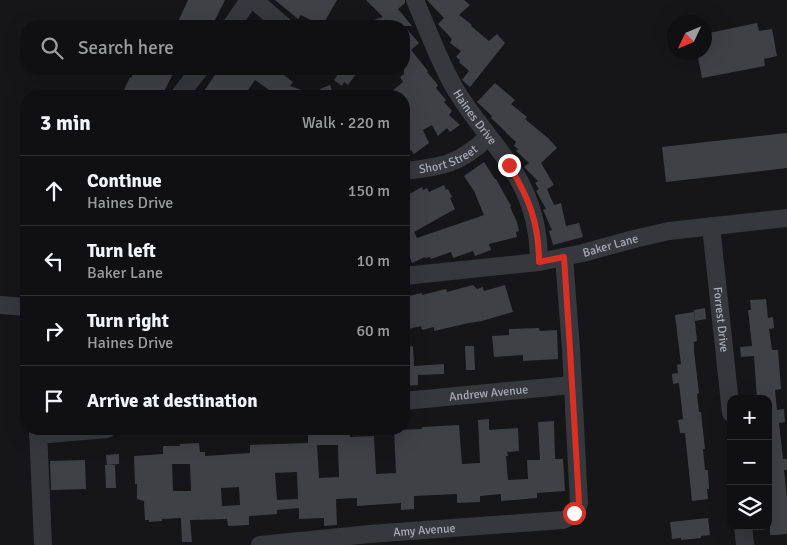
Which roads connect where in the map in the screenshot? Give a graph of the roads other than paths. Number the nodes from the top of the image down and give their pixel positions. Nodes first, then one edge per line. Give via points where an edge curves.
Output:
1 (249, 0) edge
2 (254, 0) edge
3 (415, 0) edge
4 (235, 20) edge
5 (277, 20) edge
6 (195, 75) edge
7 (184, 90) edge
8 (488, 137) junction
9 (410, 170) edge
10 (787, 218) edge
11 (711, 226) junction
12 (564, 257) junction
13 (539, 262) junction
14 (410, 275) edge
15 (0, 305) edge
16 (20, 307) edge
17 (572, 386) junction
18 (729, 395) edge
19 (410, 400) edge
20 (38, 435) edge
21 (743, 530) edge
22 (43, 545) edge
23 (260, 545) edge
24 (745, 545) edge

1 - 4 street
2 - 5 street
3 - 8 street, Haines Drive via 453,86
6 - 7 street
8 - 9 street, Short Street via 478,147 449,163
8 - 13 street, Haines Drive via 509,165 530,205
10 - 11 street, Baker Lane
11 - 12 street, Baker Lane via 669,231
11 - 18 street, Forrest Drive
12 - 13 street, Baker Lane
12 - 17 street
13 - 14 street, Baker Lane
15 - 16 street
17 - 19 street, Andrew Avenue
17 - 23 street, Amy Avenue via 579,503 569,518
20 - 22 street
21 - 24 street

